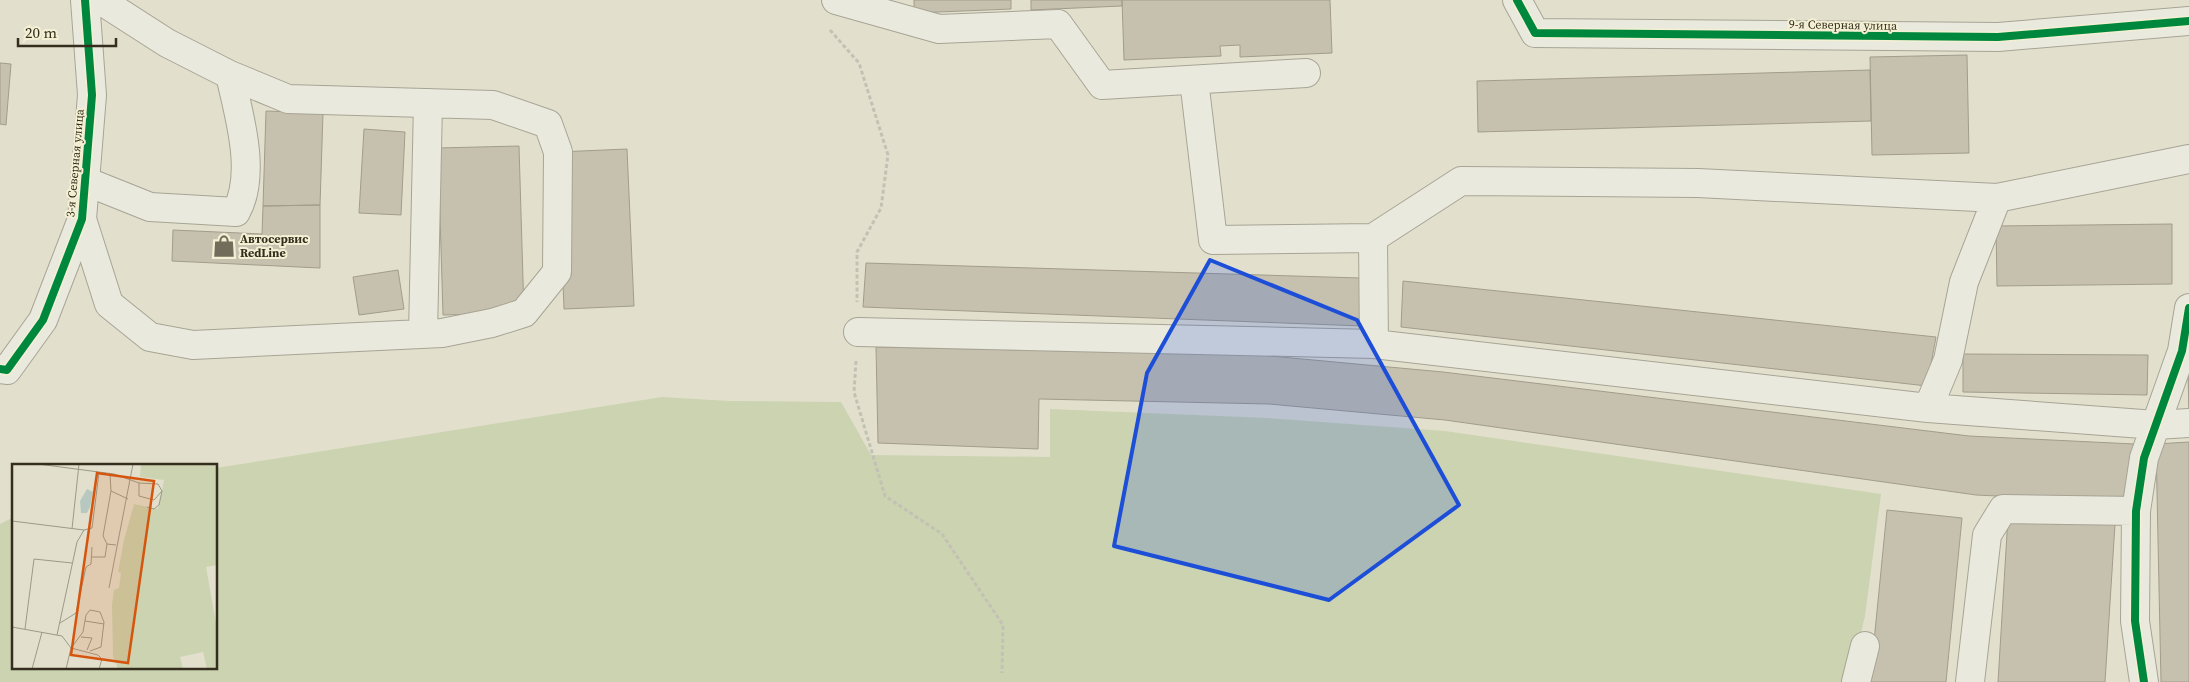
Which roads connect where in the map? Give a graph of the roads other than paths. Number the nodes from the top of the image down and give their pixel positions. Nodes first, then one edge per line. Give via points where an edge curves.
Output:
1 (85, 0) edge
2 (100, 0) edge
3 (836, 0) edge
4 (1517, 0) edge
5 (2189, 21) edge
6 (1306, 73) dead end
7 (230, 75) junction
8 (1194, 80) junction
9 (428, 103) junction
10 (2189, 159) edge
11 (85, 181) junction
12 (1997, 198) junction
13 (82, 219) junction
14 (1373, 238) junction
15 (2189, 308) edge
16 (858, 332) dead end
17 (423, 334) junction
18 (1374, 344) junction
19 (2185, 351) edge
20 (4, 370) edge
21 (1928, 408) junction
22 (2189, 424) edge
23 (2156, 425) junction
24 (2136, 511) junction
25 (1865, 646) dead end
26 (1856, 682) edge
27 (1970, 682) edge
28 (2144, 682) edge

1 - 11 street, 3-я Северная улица via 92,95
2 - 7 street via 166,43
3 - 8 street via 939,29 1058,24 1102,85
4 - 5 street, 9-я Северная улица via 1535,33 1998,38
6 - 8 street
7 - 9 street via 288,98
7 - 11 street via 245,140 243,200 236,212 150,207
8 - 14 street via 1213,240
9 - 17 street
9 - 17 street via 492,105 548,124 558,152 557,272 524,313 442,333
10 - 12 street
11 - 13 street, 3-я Северная улица
12 - 14 street via 1698,182 1461,180
12 - 21 street via 1964,282 1948,360
13 - 17 street via 109,304 150,337 193,345
13 - 20 street, 3-я Северная улица via 43,320
14 - 18 street
15 - 19 street
16 - 18 street
18 - 21 street
19 - 23 street
21 - 23 street
22 - 23 street
23 - 24 street via 2144,458
24 - 27 street via 2003,509 1987,535
24 - 28 street via 2135,621
25 - 26 street

